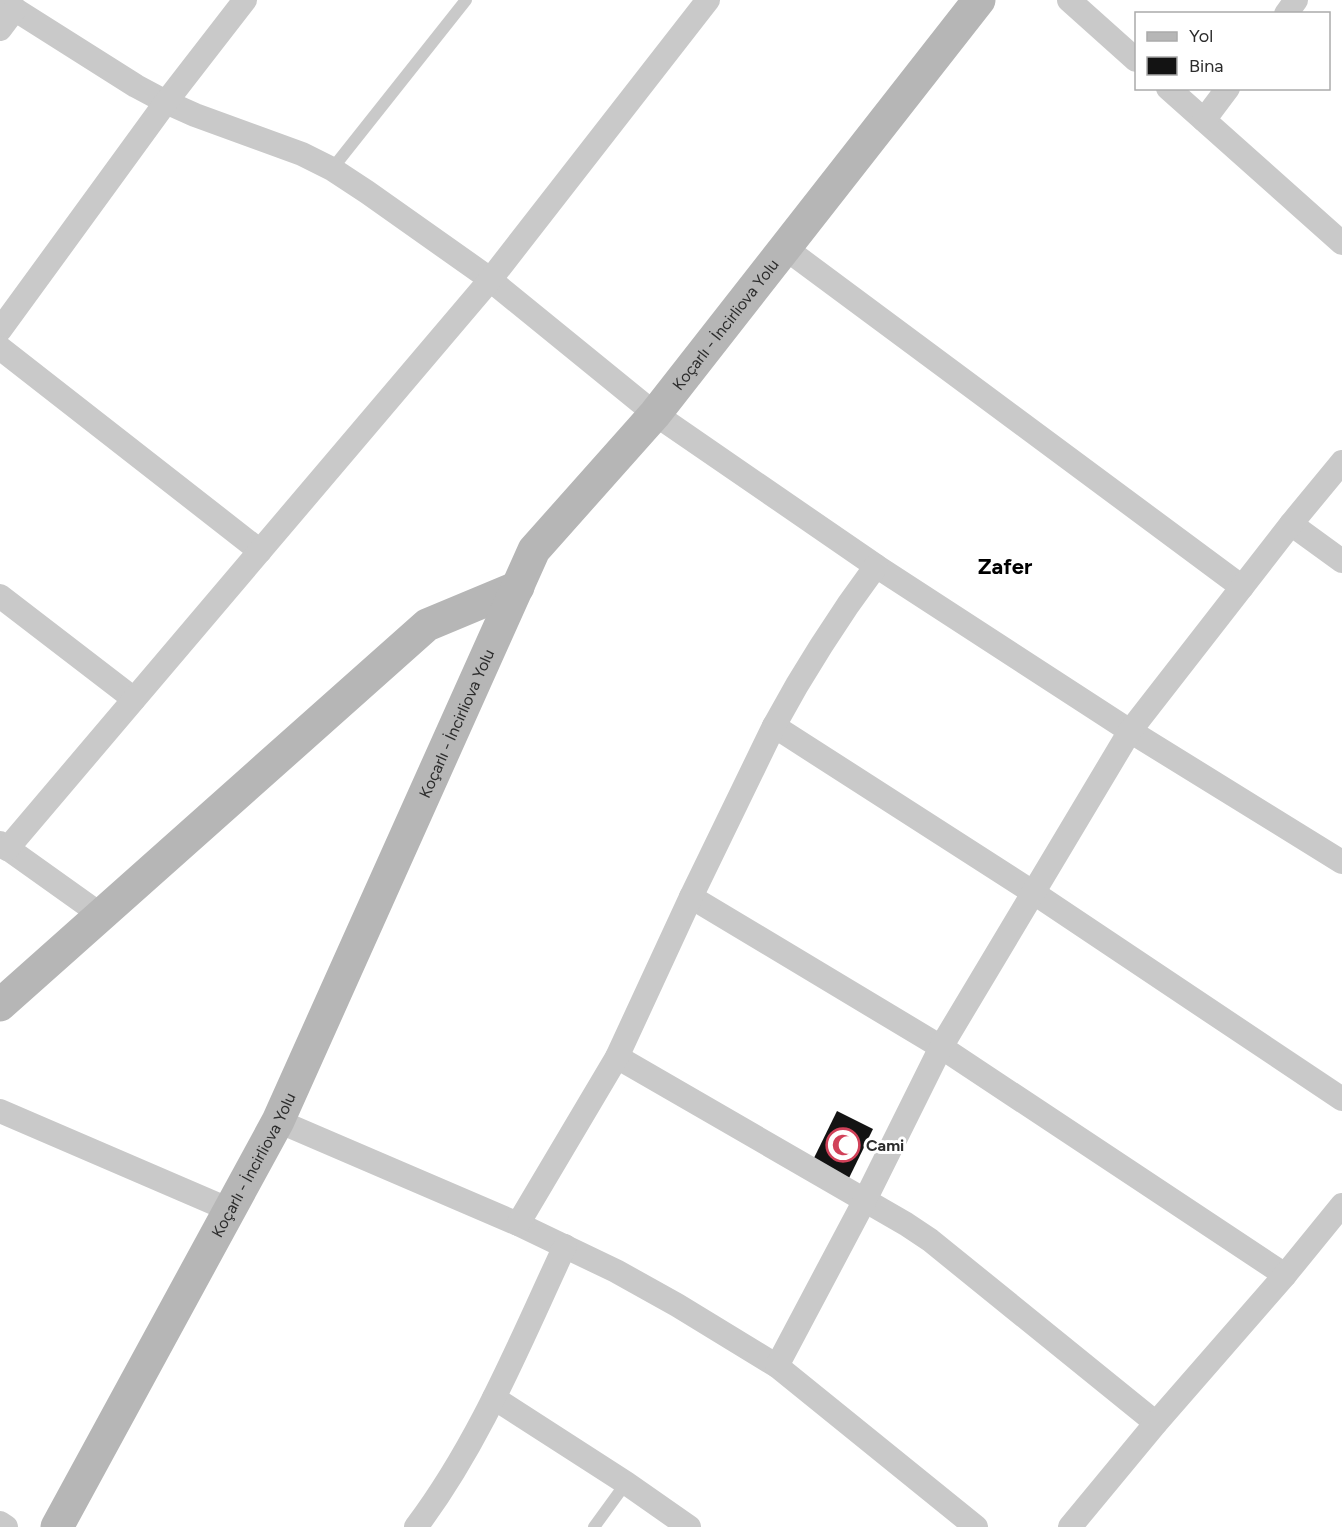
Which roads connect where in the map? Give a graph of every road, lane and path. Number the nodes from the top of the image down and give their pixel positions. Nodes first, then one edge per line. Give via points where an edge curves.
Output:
1 (245, 0) edge
2 (466, 0) edge
3 (708, 0) edge
4 (979, 0) edge
5 (1069, 0) edge
6 (7, 5) edge
7 (0, 29) edge
8 (1135, 58) edge
9 (1170, 90) edge
10 (1226, 90) edge
11 (166, 102) junction
12 (1204, 120) junction
13 (332, 170) junction
14 (1342, 243) edge
15 (785, 248) junction
16 (490, 280) junction
17 (0, 330) edge
18 (0, 348) edge
19 (655, 414) junction
20 (1342, 462) edge
21 (1291, 524) junction
22 (260, 551) junction
23 (1342, 561) edge
24 (876, 566) junction
25 (518, 587) junction
26 (1242, 587) junction
27 (0, 596) edge
28 (134, 699) junction
29 (774, 726) junction
30 (1130, 731) junction
31 (4, 846) edge
32 (1342, 862) edge
33 (1034, 893) junction
34 (691, 897) junction
35 (101, 915) junction
36 (0, 1005) edge
37 (941, 1047) junction
38 (617, 1057) junction
39 (1342, 1099) edge
40 (0, 1111) edge
41 (278, 1121) junction
42 (865, 1200) junction
43 (1342, 1205) edge
44 (230, 1209) junction
45 (518, 1224) junction
46 (565, 1246) junction
47 (1285, 1275) junction
48 (777, 1366) junction
49 (494, 1398) junction
50 (1156, 1423) junction
51 (626, 1483) junction
52 (0, 1522) edge
53 (6, 1527) edge
54 (57, 1527) edge
55 (416, 1527) edge
56 (594, 1527) edge
57 (689, 1527) edge
58 (976, 1527) edge
59 (1070, 1527) edge

1 - 11 street
2 - 13 lane
3 - 16 street
4 - 15 main road, Koçarlı - İncirliova Yolu
5 - 8 street
6 - 7 street
6 - 11 street
9 - 12 street
10 - 12 street
11 - 13 street via 302,154
11 - 17 street
12 - 14 street
13 - 16 street
15 - 19 main road, Koçarlı - İncirliova Yolu
15 - 26 street
16 - 19 street
16 - 22 street
18 - 22 street
19 - 24 street
19 - 25 main road, Koçarlı - İncirliova Yolu via 534,550
20 - 21 street
21 - 23 street
21 - 26 street
22 - 28 street
24 - 29 street via 821,645
24 - 30 street
25 - 35 main road via 427,625
25 - 41 main road, Koçarlı - İncirliova Yolu
26 - 30 street
27 - 28 street
28 - 31 street
29 - 33 street
29 - 34 street
30 - 32 street
30 - 33 street
31 - 35 street
33 - 37 street
33 - 39 street
34 - 37 street
34 - 38 street
35 - 36 main road
37 - 42 street
37 - 47 street
38 - 42 street
38 - 45 street
40 - 44 street
41 - 44 main road, Koçarlı - İncirliova Yolu
41 - 45 street
42 - 48 street
42 - 50 street via 930,1240
43 - 47 street
44 - 54 main road, Koçarlı - İncirliova Yolu
45 - 46 street
46 - 48 street via 677,1305
46 - 49 street
47 - 50 street
48 - 58 street
49 - 51 street
49 - 55 street via 447,1483
50 - 59 street
51 - 56 lane
51 - 57 street
52 - 53 street

